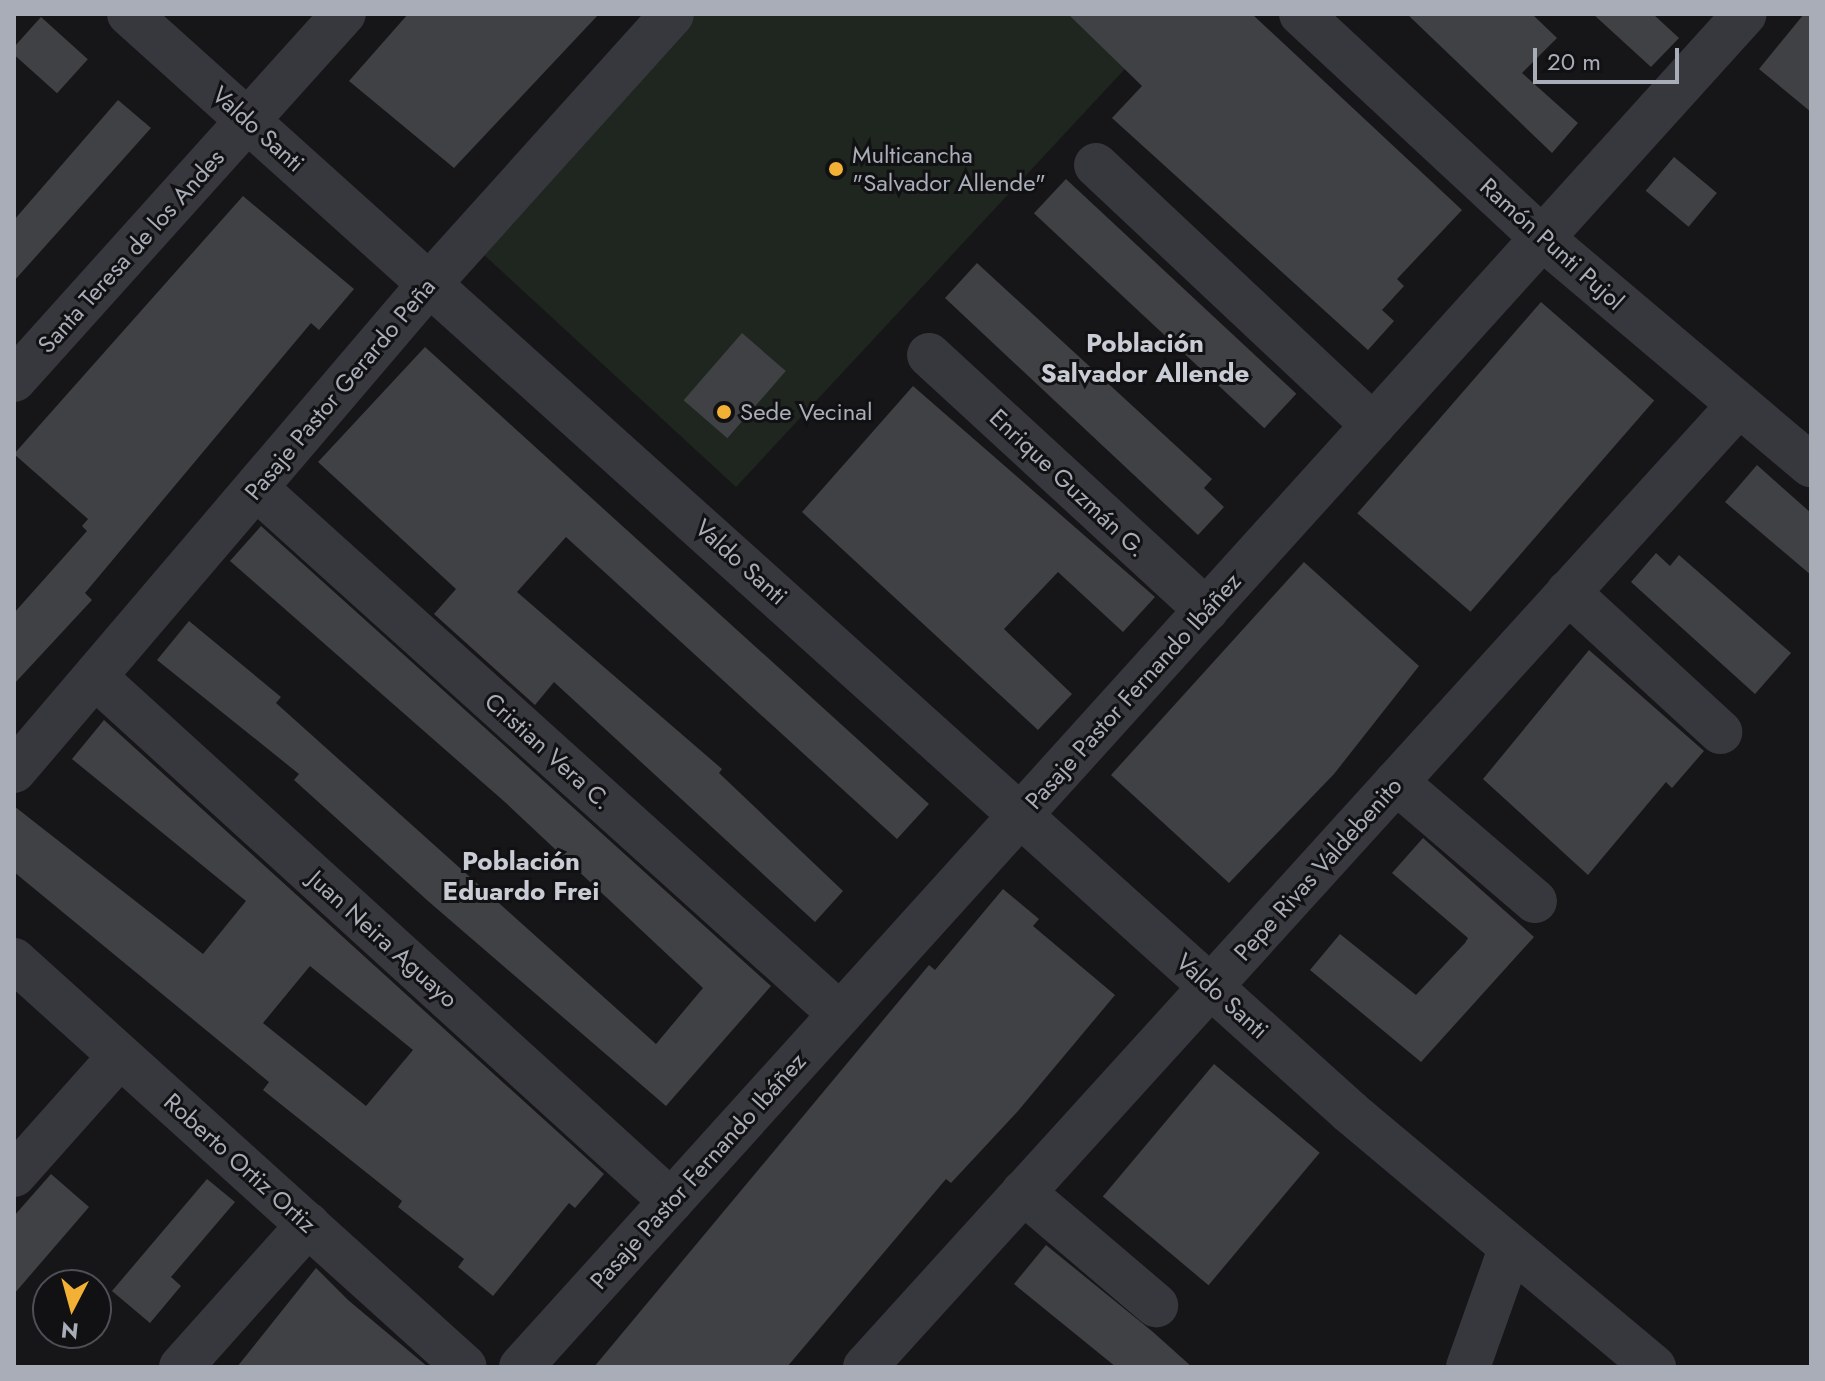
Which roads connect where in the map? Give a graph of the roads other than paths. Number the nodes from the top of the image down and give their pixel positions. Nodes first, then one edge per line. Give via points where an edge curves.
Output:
1 (129, 14) edge
2 (344, 14) edge
3 (672, 14) edge
4 (1301, 14) edge
5 (1723, 21) edge
6 (248, 120) junction
7 (1096, 165) dead end
8 (1542, 238) junction
9 (431, 282) junction
10 (929, 355) dead end
11 (14, 380) edge
12 (1738, 406) junction
13 (1373, 425) junction
14 (1811, 465) edge
15 (256, 488) junction
16 (1568, 592) junction
17 (1206, 610) junction
18 (95, 677) junction
19 (1720, 732) dead end
20 (14, 771) edge
21 (1396, 782) junction
22 (1021, 815) junction
23 (1535, 901) dead end
24 (14, 960) edge
25 (1211, 986) junction
26 (840, 1014) junction
27 (120, 1056) junction
28 (14, 1175) edge
29 (1023, 1192) junction
30 (671, 1201) junction
31 (308, 1225) junction
32 (1510, 1249) junction
33 (1156, 1305) dead end
34 (181, 1367) edge
35 (465, 1367) edge
36 (521, 1367) edge
37 (865, 1367) edge
38 (1468, 1367) edge
39 (1654, 1367) edge

1 - 6 street, Valdo Santi
2 - 6 street, Santa Teresa de los Andes
3 - 9 street, Pasaje Pastor Gerardo Peña
4 - 8 street, Ramón Punti Pujol
5 - 8 street, Pasaje Pastor Fernando Ibáñez
6 - 9 street, Valdo Santi
6 - 11 street, Santa Teresa de los Andes
7 - 13 street
8 - 12 street, Ramón Punti Pujol
8 - 13 street, Pasaje Pastor Fernando Ibáñez
9 - 15 street, Pasaje Pastor Gerardo Peña
9 - 22 street, Valdo Santi
10 - 17 street, Enrique Guzmán G.
12 - 14 street, Ramón Punti Pujol
12 - 16 street, Pepe Rivas Valdebenito
13 - 17 street, Pasaje Pastor Fernando Ibáñez
15 - 18 street, Pasaje Pastor Gerardo Peña
15 - 26 street, Cristian Vera C.
16 - 19 street
16 - 21 street, Pepe Rivas Valdebenito
17 - 22 street, Pasaje Pastor Fernando Ibáñez
18 - 20 street, Pasaje Pastor Gerardo Peña
18 - 30 street, Juan Neira Aguayo
21 - 23 street
21 - 25 street, Pepe Rivas Valdebenito
22 - 25 street, Valdo Santi
22 - 26 street, Pasaje Pastor Fernando Ibáñez
24 - 27 street, Roberto Ortiz Ortiz
25 - 29 street, Pepe Rivas Valdebenito
25 - 32 street, Valdo Santi
26 - 30 street, Pasaje Pastor Fernando Ibáñez
27 - 28 street
27 - 31 street, Roberto Ortiz Ortiz
29 - 33 street
29 - 37 street, Pepe Rivas Valdebenito
30 - 36 street, Pasaje Pastor Fernando Ibáñez
31 - 34 street
31 - 35 street, Roberto Ortiz Ortiz
32 - 38 street
32 - 39 street, Valdo Santi

